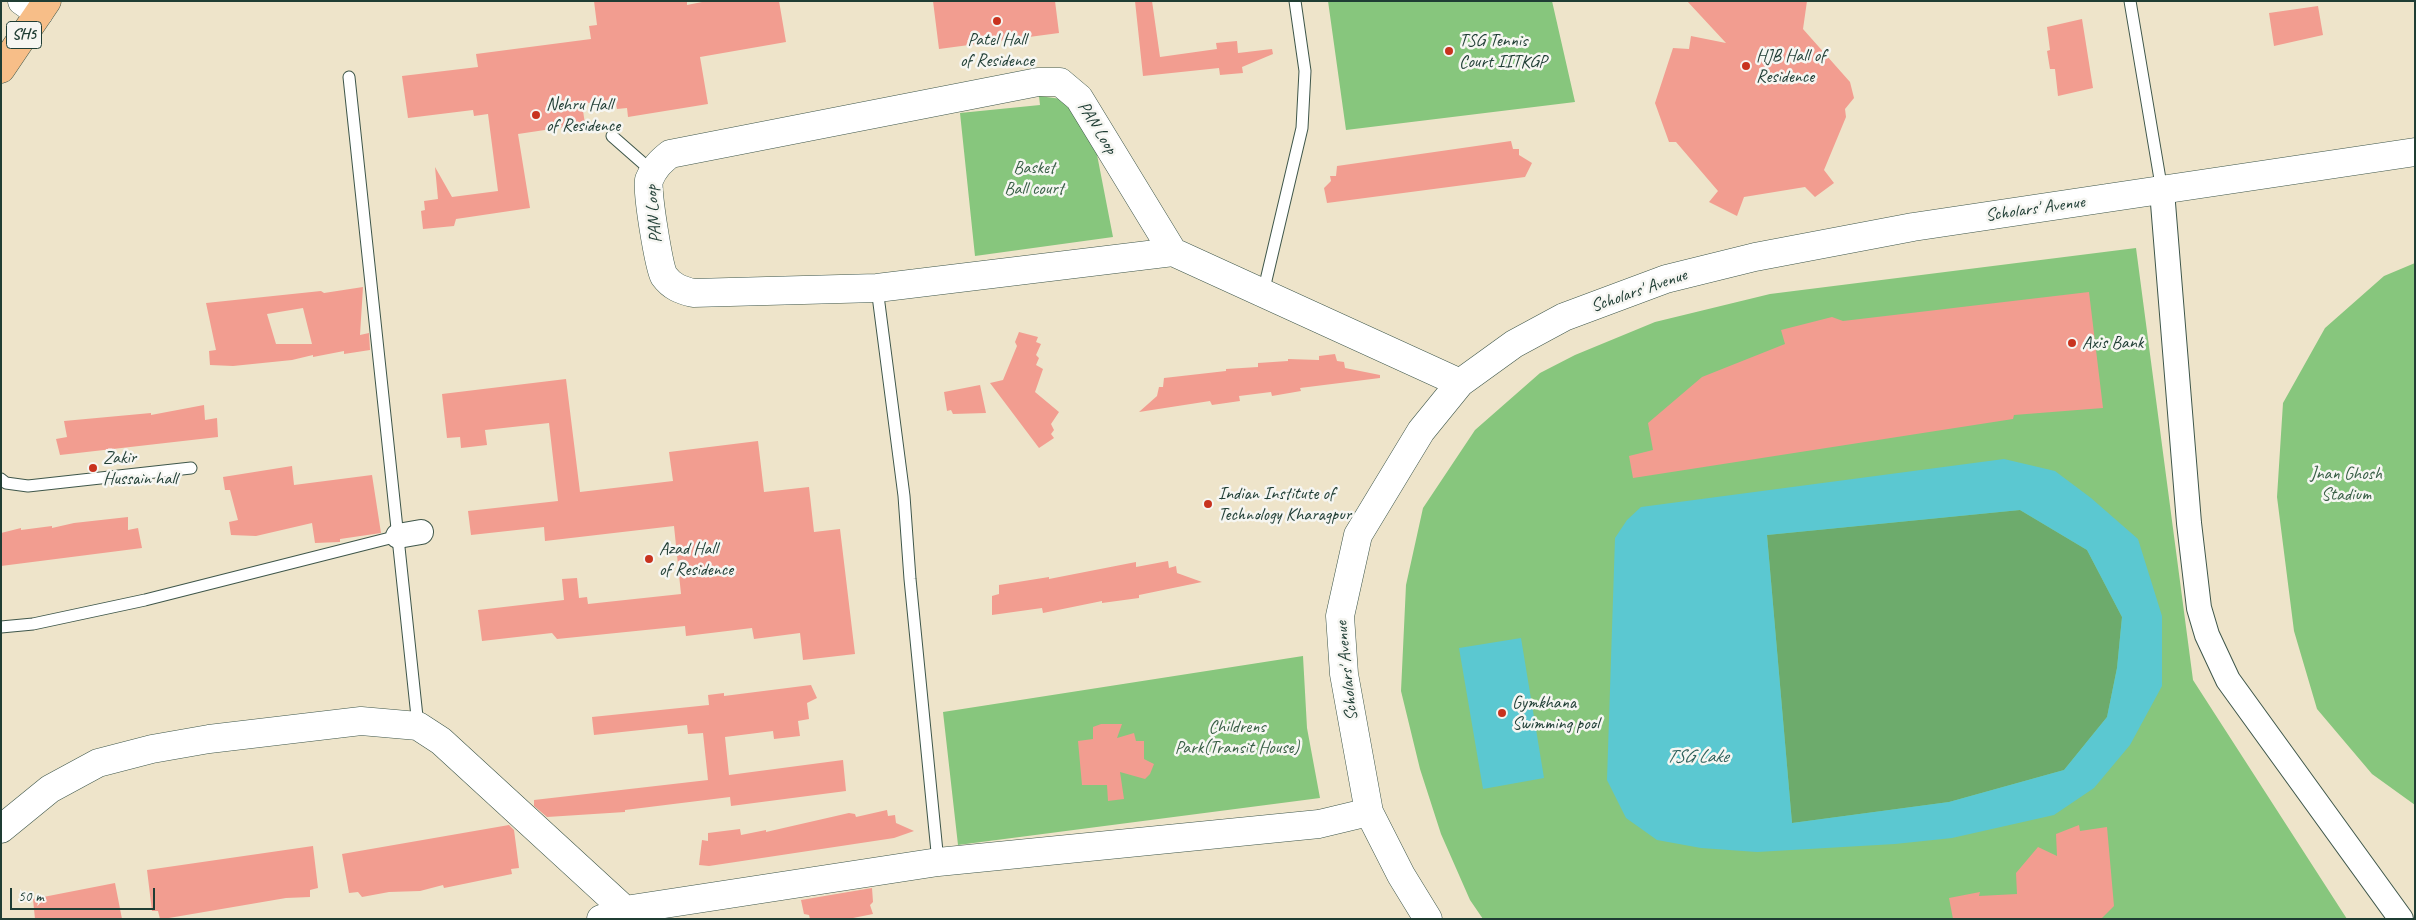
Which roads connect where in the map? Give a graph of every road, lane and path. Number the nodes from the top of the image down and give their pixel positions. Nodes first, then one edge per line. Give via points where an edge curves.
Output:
1 (1295, 1) edge
2 (2130, 1) edge
3 (36, 5) edge
4 (1, 69) edge
5 (349, 77) dead end
6 (612, 136) dead end
7 (2415, 152) edge
8 (653, 172) junction
9 (2162, 191) junction
10 (1173, 252) junction
11 (877, 288) junction
12 (1263, 293) junction
13 (1460, 383) junction
14 (191, 468) dead end
15 (1, 479) edge
16 (421, 532) dead end
17 (398, 536) junction
18 (1, 627) edge
19 (418, 726) junction
20 (1370, 812) junction
21 (1, 829) edge
22 (938, 862) junction
23 (613, 915) edge
24 (1428, 919) edge
25 (2401, 919) edge

1 - 12 lane via 1305,71 1302,128
2 - 9 lane
3 - 4 main road, SH5
5 - 17 lane
6 - 8 lane
7 - 9 street, Scholars' Avenue
8 - 10 street, PAN Loop via 656,165 670,154 1038,82 1060,82 1079,98
8 - 11 street, PAN Loop via 648,183 659,261 664,276 677,289 693,294
9 - 13 street, Scholars' Avenue via 1904,229 1755,256 1666,279 1564,317 1514,344
9 - 25 street via 2198,608 2228,680
10 - 11 street, PAN Loop
10 - 12 street
11 - 22 lane via 904,496
12 - 13 street
13 - 20 street, Scholars' Avenue via 1421,431 1358,536 1340,616 1344,674
14 - 15 lane via 28,486 6,483
16 - 17 street
17 - 18 lane via 145,600 33,624
17 - 19 lane
19 - 21 street via 361,721 152,749 98,763 58,785
19 - 23 street via 441,741
20 - 22 street via 1319,824
20 - 24 street, Scholars' Avenue via 1401,875
22 - 23 street

